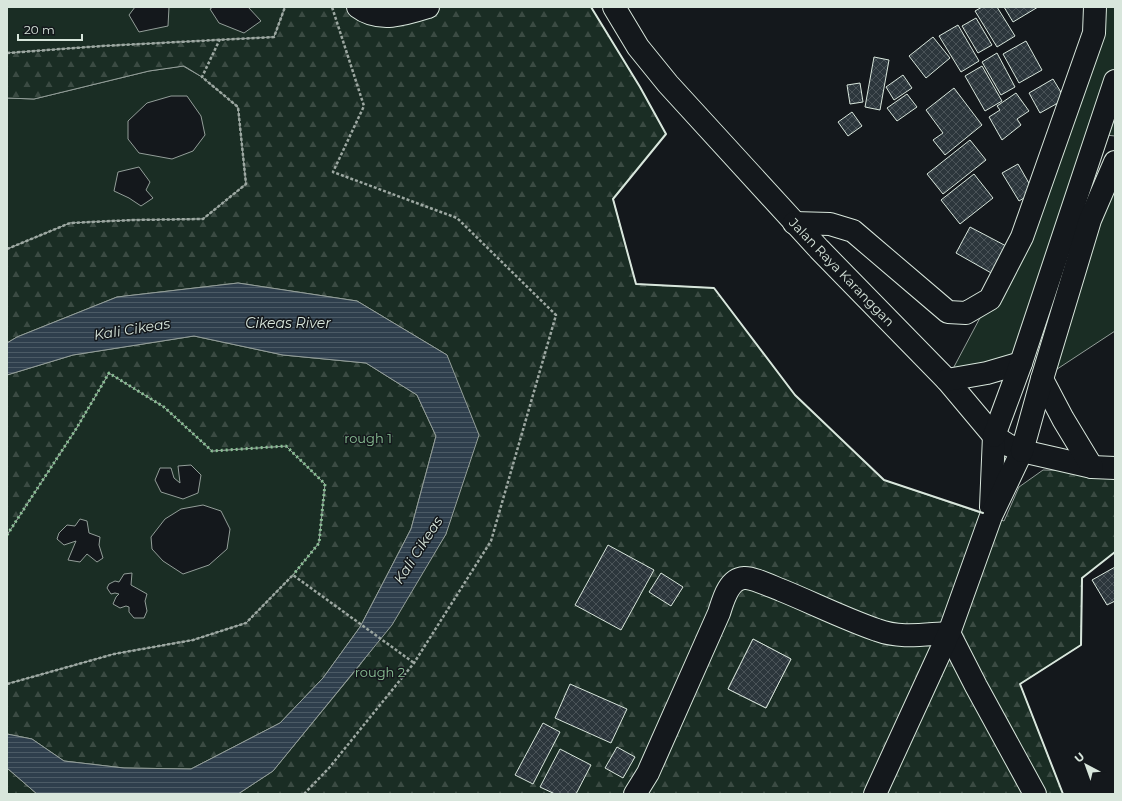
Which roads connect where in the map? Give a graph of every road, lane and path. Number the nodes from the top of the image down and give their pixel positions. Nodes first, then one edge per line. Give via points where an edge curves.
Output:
1 (285, 7) edge
2 (332, 7) edge
3 (358, 7) edge
4 (428, 7) edge
5 (614, 7) edge
6 (1095, 7) edge
7 (220, 39) junction
8 (7, 53) edge
9 (1115, 81) edge
10 (1115, 162) edge
11 (794, 223) junction
12 (7, 249) edge
13 (1021, 363) junction
14 (1042, 379) junction
15 (947, 380) junction
16 (994, 436) junction
17 (1022, 451) junction
18 (1092, 467) junction
19 (1115, 468) edge
20 (991, 516) junction
21 (949, 633) junction
22 (414, 663) junction
23 (7, 684) edge
24 (304, 794) edge
25 (635, 794) edge
26 (875, 794) edge
27 (1035, 794) edge

1 - 7 path via 274,36
2 - 22 path via 364,106 333,172 457,218 556,315 491,542
3 - 4 main road via 364,12 383,17 408,14
5 - 11 main road, Jalan Raya Karanggan via 638,47 668,84
6 - 11 main road via 1094,33 1022,237 990,298 966,313 948,312 853,231 830,224
7 - 8 path
7 - 12 path via 202,78 238,107 246,184 203,219 70,223
9 - 13 main road
10 - 14 main road via 1090,220
11 - 15 main road, Jalan Raya Karanggan
13 - 15 main road via 987,373
13 - 16 main road
14 - 17 main road
14 - 18 main road
15 - 16 main road, Jalan Raya Karanggan
16 - 17 main road, Jalan Raya Karanggan
16 - 20 main road
17 - 18 main road, Jalan Raya Karanggan
17 - 20 main road
18 - 19 main road, Jalan Raya Karanggan
20 - 21 main road
21 - 25 main road via 900,636 878,630 767,584 740,579 727,591 648,773
21 - 26 main road
21 - 27 main road
22 - 23 path via 293,575 246,623 193,640 114,654
22 - 24 path via 329,768

